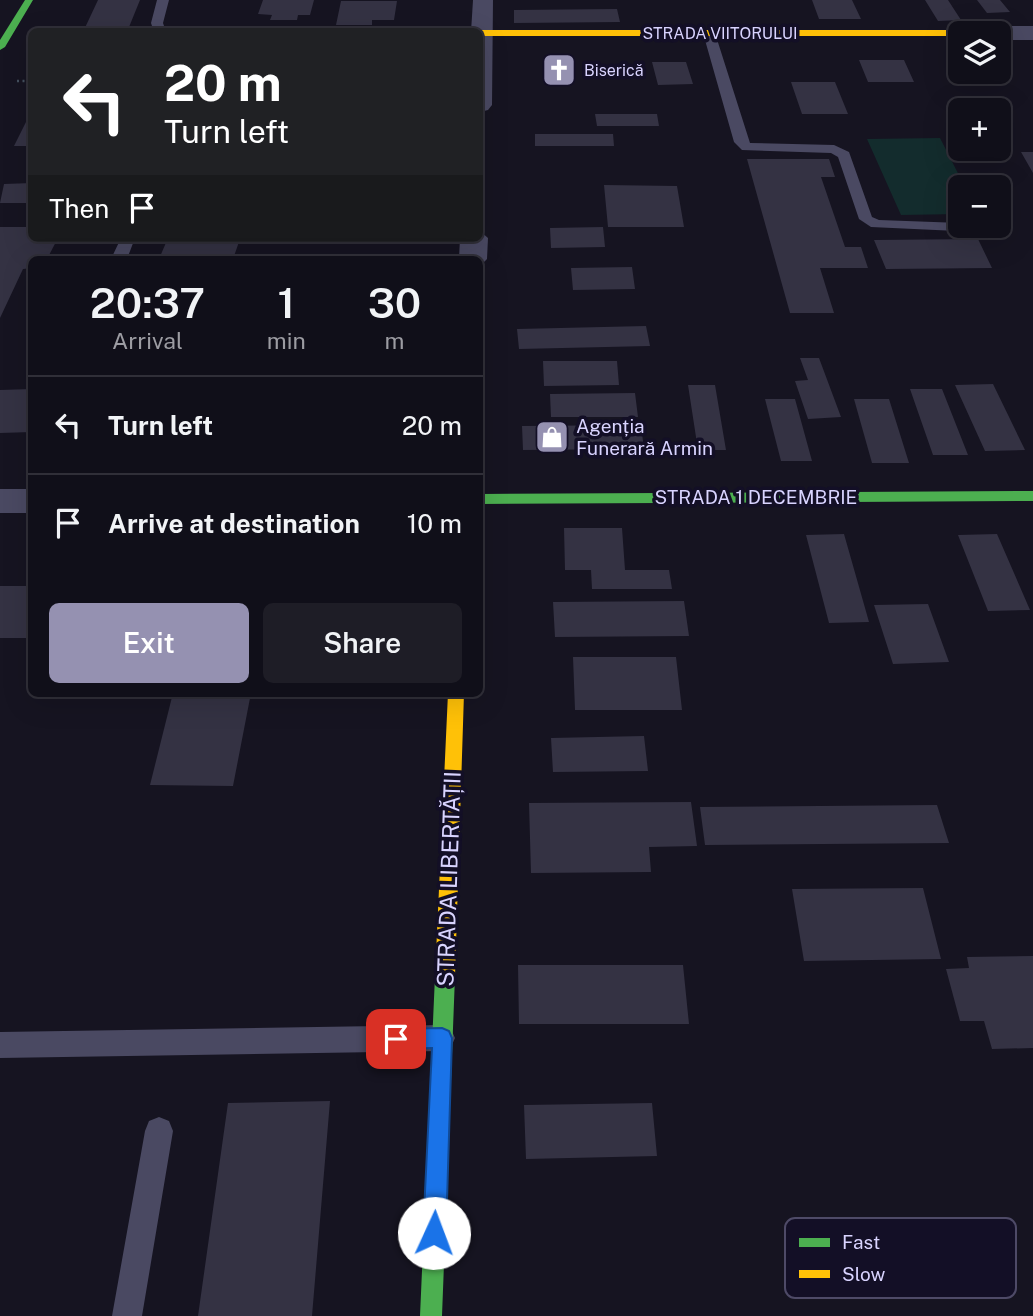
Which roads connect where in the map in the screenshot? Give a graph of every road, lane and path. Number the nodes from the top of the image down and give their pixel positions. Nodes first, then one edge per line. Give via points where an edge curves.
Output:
1 (29, 0) edge
2 (163, 0) edge
3 (484, 0) edge
4 (159, 28) edge
5 (481, 28) edge
6 (483, 33) edge
7 (709, 33) junction
8 (948, 33) edge
9 (1011, 33) edge
10 (1033, 33) edge
11 (0, 47) edge
12 (17, 81) dead end
13 (28, 81) edge
14 (948, 227) edge
15 (1033, 496) edge
16 (483, 499) edge
17 (0, 501) edge
18 (28, 501) edge
19 (456, 697) edge
20 (442, 1038) junction
21 (0, 1045) edge
22 (159, 1131) dead end
23 (127, 1316) edge
24 (431, 1316) edge

1 - 11 street
2 - 4 lane
3 - 5 street
6 - 7 street, STRADA VIITORULUI
7 - 8 street, STRADA VIITORULUI
7 - 14 lane via 741,142 747,147 834,149 844,155 866,219 876,224
9 - 10 street
12 - 13 path
15 - 16 street, STRADA 1 DECEMBRIE
17 - 18 street
19 - 20 street, STRADA LIBERTĂȚII
20 - 21 lane
20 - 24 street, STRADA LIBERTĂȚII
22 - 23 lane

